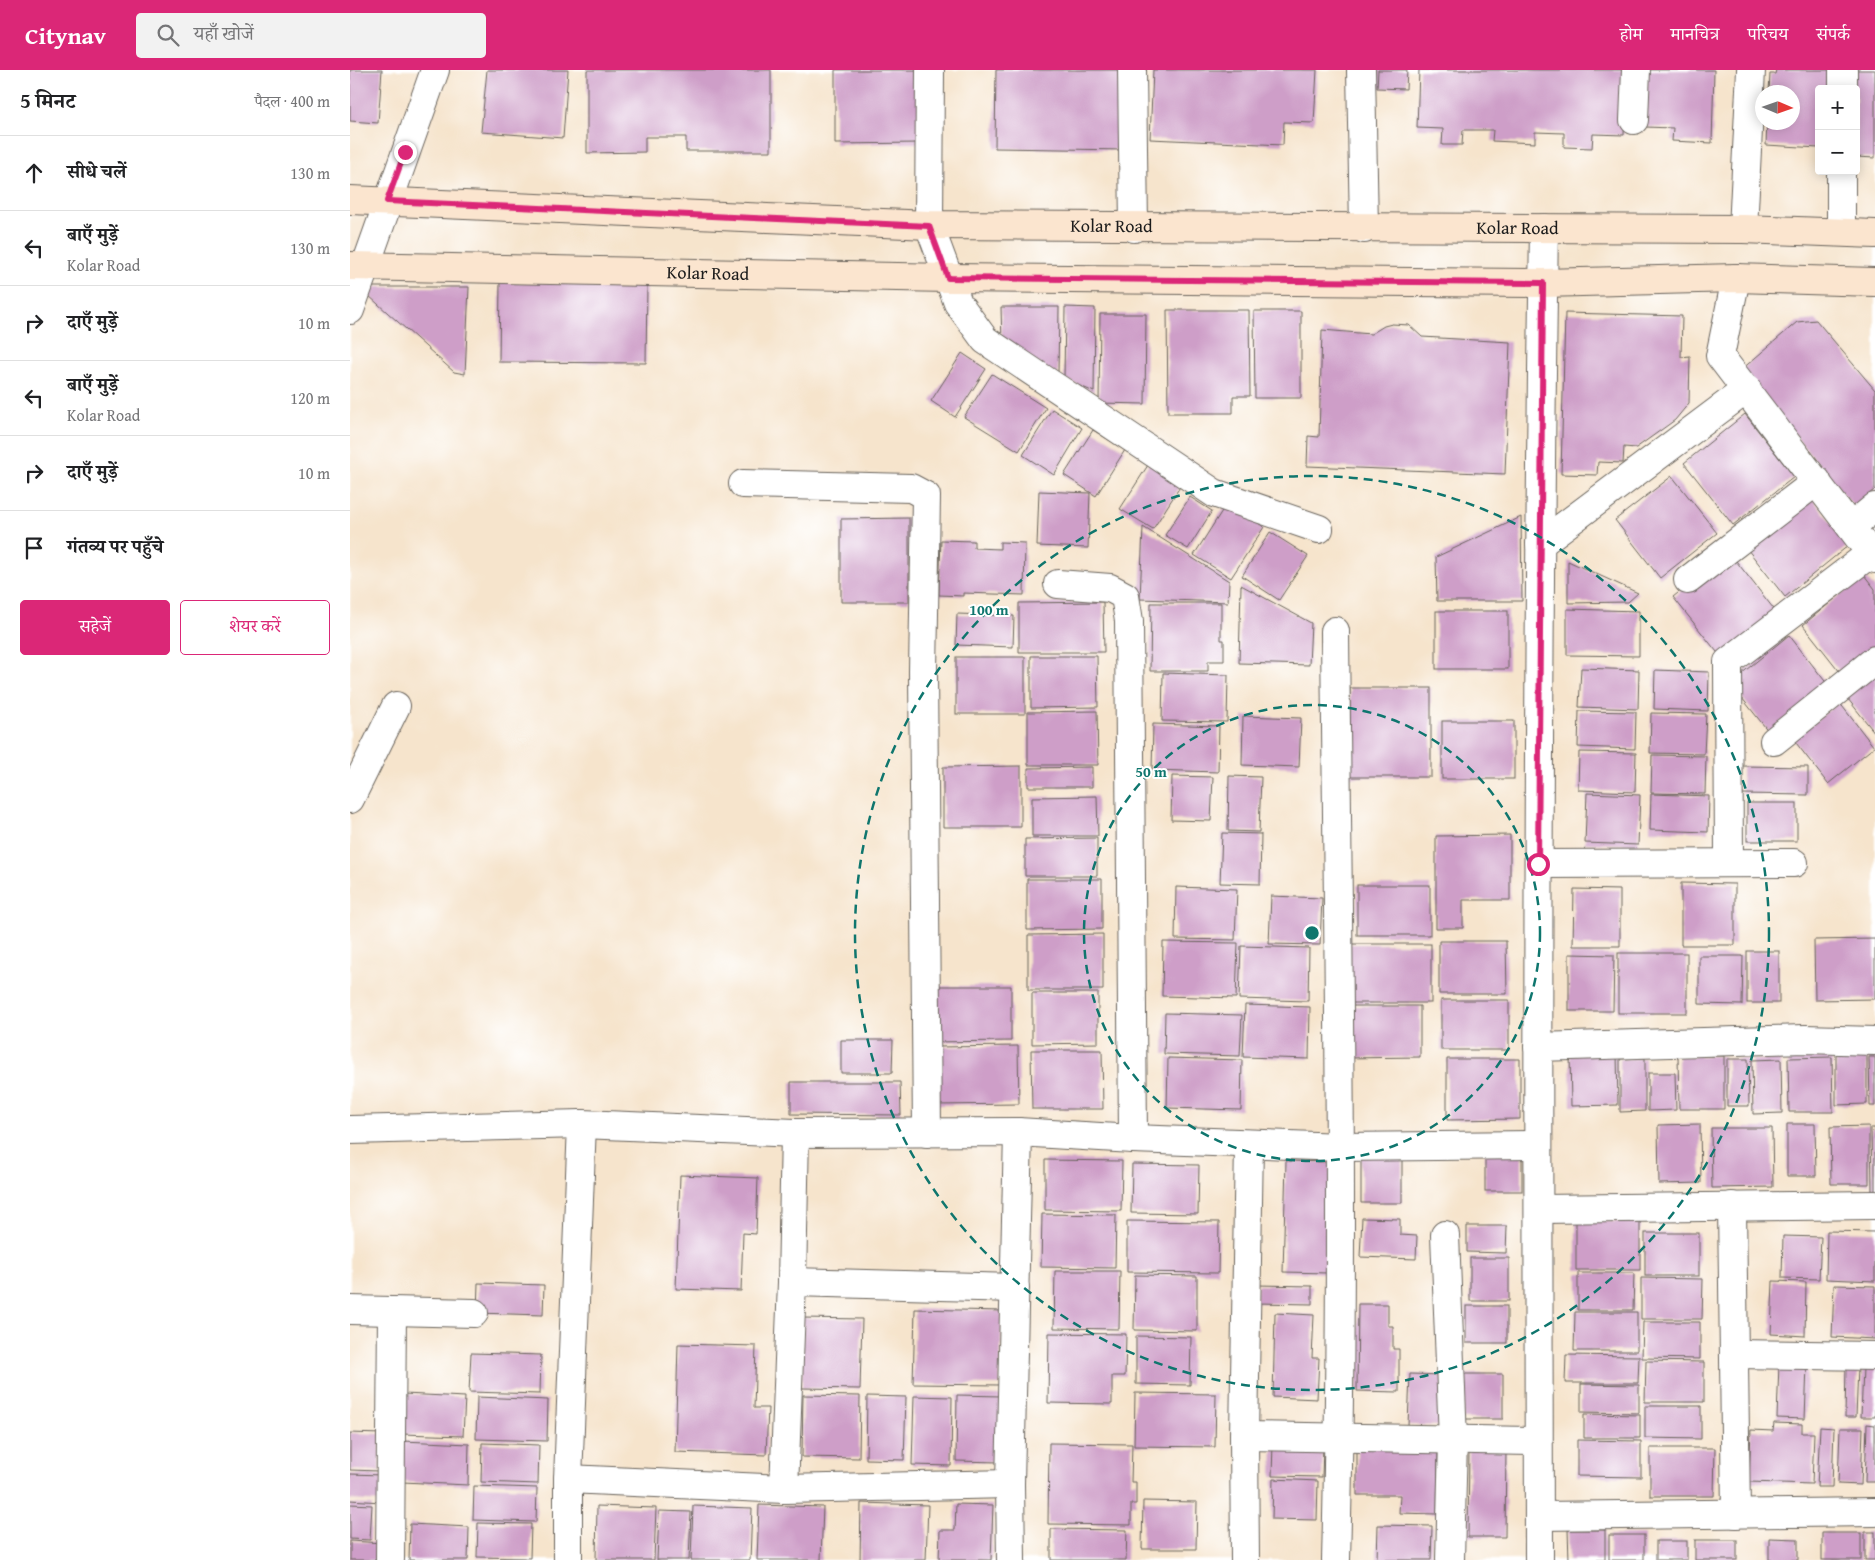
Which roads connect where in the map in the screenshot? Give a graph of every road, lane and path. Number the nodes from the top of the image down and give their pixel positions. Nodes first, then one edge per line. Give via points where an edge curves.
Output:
1 (435, 70) edge
2 (930, 70) edge
3 (1132, 70) edge
4 (1361, 70) edge
5 (1636, 70) edge
6 (1751, 70) edge
7 (1843, 70) edge
8 (1843, 85) edge
9 (1634, 120) dead end
10 (1841, 175) edge
11 (350, 200) edge
12 (387, 201) junction
13 (929, 226) junction
14 (1134, 228) junction
15 (1544, 228) junction
16 (1364, 229) junction
17 (1743, 229) junction
18 (1840, 232) junction
19 (1875, 234) edge
20 (357, 267) edge
21 (948, 278) junction
22 (1736, 278) junction
23 (1875, 282) edge
24 (1543, 283) junction
25 (350, 310) edge
26 (1748, 389) junction
27 (1817, 481) junction
28 (743, 484) dead end
29 (1875, 507) edge
30 (1851, 527) junction
31 (1319, 529) dead end
32 (1540, 544) junction
33 (1873, 556) edge
34 (1688, 580) dead end
35 (1058, 584) dead end
36 (1335, 631) dead end
37 (1875, 660) edge
38 (396, 706) dead end
39 (1774, 741) dead end
40 (350, 799) edge
41 (1729, 862) junction
42 (1794, 863) dead end
43 (1538, 864) junction
44 (1875, 1041) edge
45 (1538, 1047) junction
46 (582, 1124) junction
47 (350, 1130) edge
48 (1018, 1132) junction
49 (795, 1133) junction
50 (927, 1133) junction
51 (1133, 1140) junction
52 (1249, 1144) junction
53 (1538, 1145) junction
54 (1340, 1147) junction
55 (1875, 1205) edge
56 (1732, 1206) junction
57 (1540, 1209) junction
58 (1445, 1235) dead end
59 (792, 1282) junction
60 (1015, 1288) junction
61 (350, 1310) edge
62 (392, 1311) junction
63 (474, 1313) dead end
64 (1734, 1354) junction
65 (1875, 1356) edge
66 (1244, 1436) junction
67 (1339, 1439) junction
68 (1453, 1440) junction
69 (1537, 1441) junction
70 (568, 1479) junction
71 (1010, 1484) junction
72 (784, 1489) junction
73 (1875, 1512) edge
74 (1736, 1514) junction
75 (1539, 1516) junction
76 (390, 1560) edge
77 (568, 1560) edge
78 (1011, 1560) edge
79 (1245, 1560) edge
80 (1336, 1560) edge
81 (1450, 1560) edge
82 (1539, 1560) edge

1 - 12 street
2 - 13 street
3 - 14 street
4 - 16 street
5 - 9 street
6 - 17 street
7 - 8 street
10 - 18 street
11 - 12 main road, Kolar Road
12 - 13 main road, Kolar Road
12 - 20 street
13 - 14 main road, Kolar Road
13 - 21 street
14 - 16 main road, Kolar Road
15 - 16 main road, Kolar Road
15 - 17 main road, Kolar Road
15 - 24 street
17 - 18 main road, Kolar Road
18 - 19 main road, Kolar Road
20 - 21 main road, Kolar Road
20 - 25 street
21 - 24 main road, Kolar Road
21 - 31 street via 958,303 985,340 1214,493
22 - 23 main road, Kolar Road
22 - 24 main road, Kolar Road
22 - 26 street via 1720,356
24 - 32 street
26 - 27 street
26 - 32 street
27 - 30 street
27 - 34 street
28 - 50 street via 911,488 926,496 923,672
29 - 30 street
30 - 33 street
32 - 43 street
33 - 41 street via 1728,662
35 - 51 street via 1110,588 1125,596 1129,621
36 - 54 street
37 - 39 street
38 - 40 street
41 - 42 street
41 - 43 street
43 - 45 street
44 - 45 street via 1805,1039
45 - 53 street
46 - 47 street
46 - 49 street
46 - 70 street
48 - 50 street
48 - 51 street
48 - 60 street
49 - 50 street
49 - 59 street
51 - 52 street
52 - 54 street
52 - 66 street
53 - 54 street
53 - 57 street
54 - 67 street
55 - 56 street
56 - 57 street
56 - 64 street
57 - 69 street
58 - 68 street
59 - 60 street
59 - 72 street
60 - 71 street
61 - 62 street
62 - 63 street
62 - 76 street
64 - 65 street
64 - 74 street
66 - 67 street
66 - 79 street
67 - 68 street
67 - 80 street
68 - 69 street
68 - 81 street
69 - 75 street
70 - 72 street
70 - 77 street
71 - 72 street
71 - 78 street
73 - 74 street
74 - 75 street
75 - 82 street

